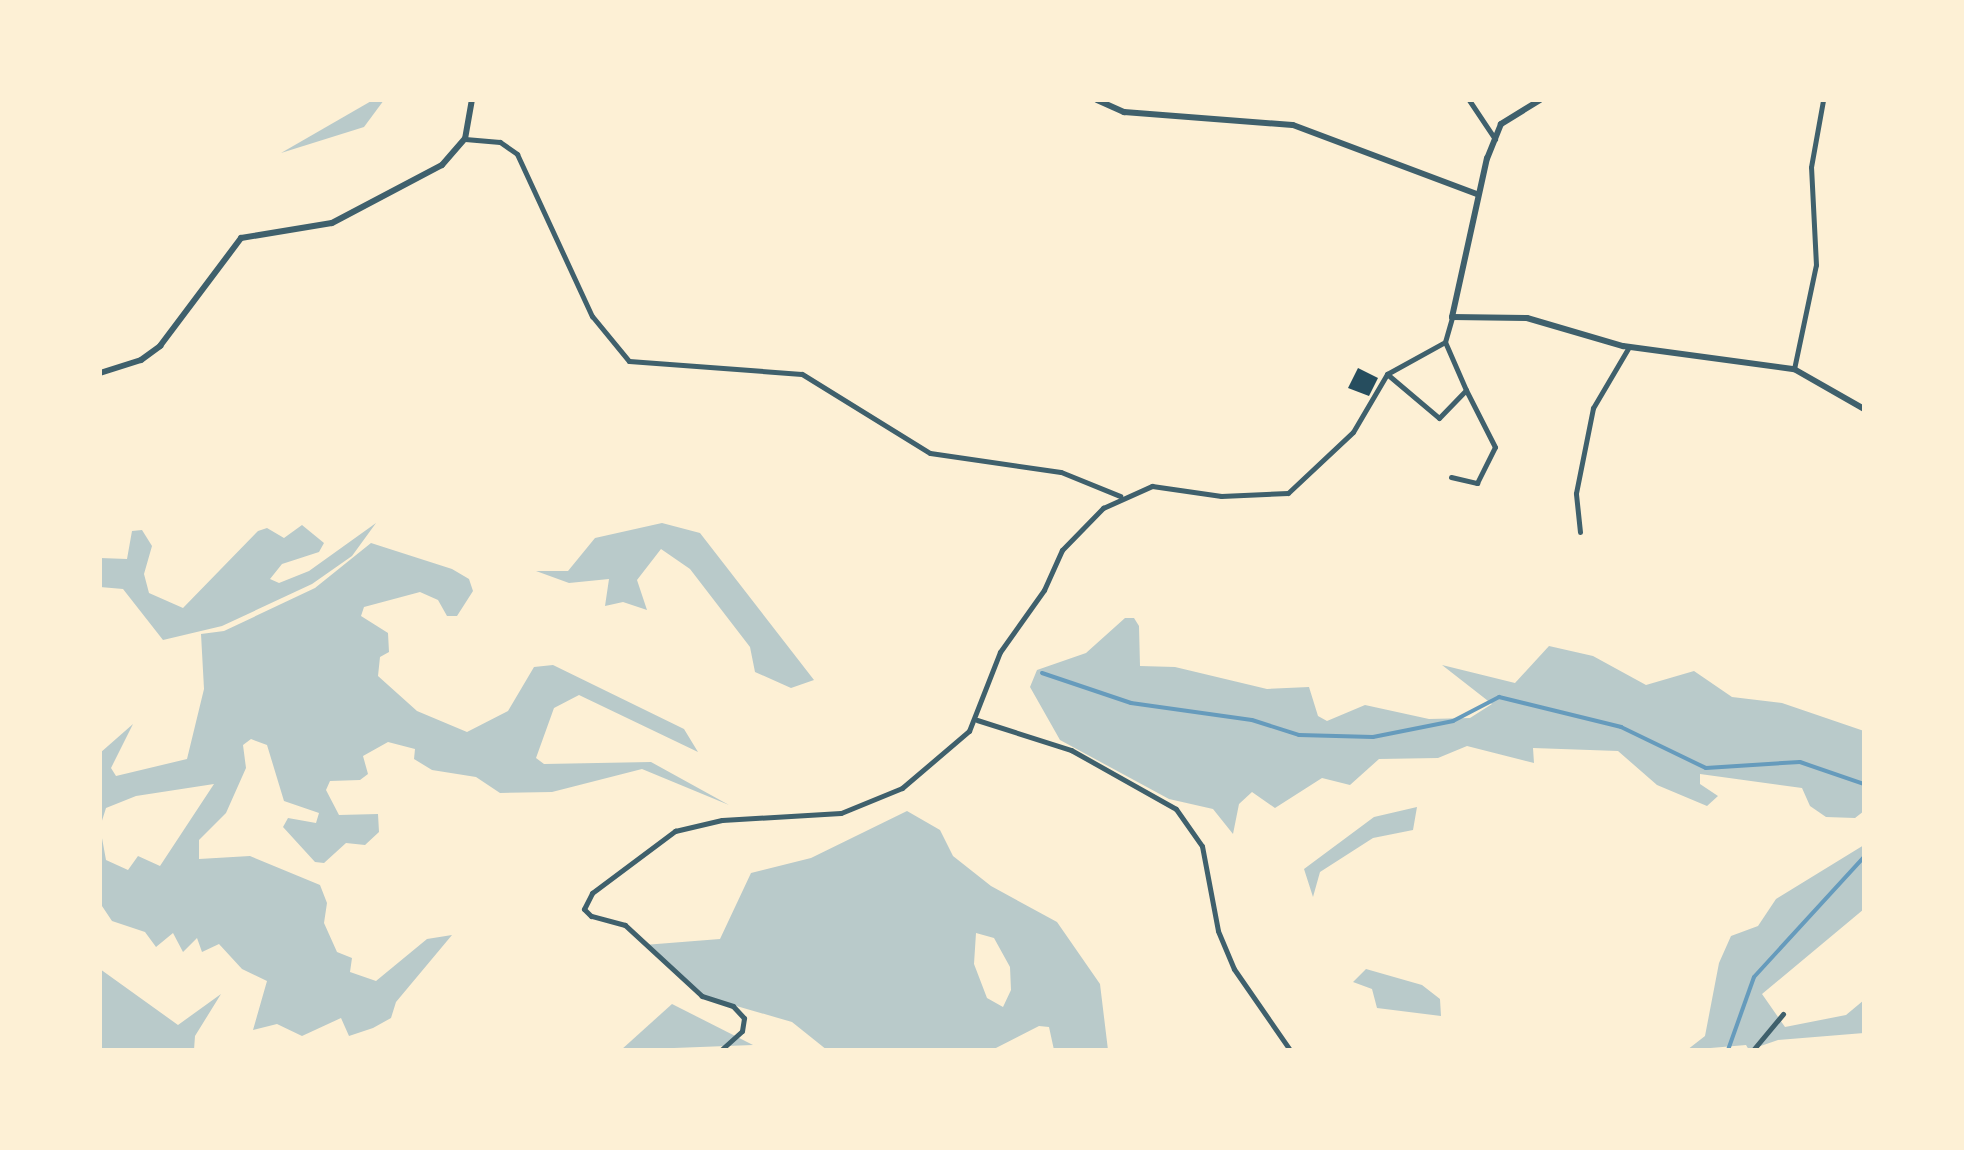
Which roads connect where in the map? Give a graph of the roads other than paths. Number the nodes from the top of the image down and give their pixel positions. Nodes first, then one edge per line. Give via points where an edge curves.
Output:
1 (472, 100) edge
2 (1097, 100) edge
3 (1468, 100) edge
4 (1540, 100) edge
5 (1823, 100) edge
6 (464, 139) junction
7 (1495, 140) junction
8 (1477, 194) junction
9 (1452, 317) junction
10 (1445, 342) junction
11 (1629, 347) junction
12 (1794, 369) junction
13 (100, 374) edge
14 (1387, 374) junction
15 (1466, 390) junction
16 (1864, 410) edge
17 (1451, 477) dead end
18 (1120, 496) junction
19 (1580, 532) dead end
20 (977, 720) junction
21 (1783, 1014) dead end
22 (721, 1050) edge
23 (1290, 1050) edge
24 (1752, 1050) edge

1 - 6 street
2 - 8 street via 1124,112 1293,125
3 - 7 street
4 - 7 street via 1502,124
5 - 12 street via 1811,167 1816,266
6 - 13 street via 442,165 352,214 241,238 160,346
6 - 18 street via 500,142 516,154 592,316 629,361 802,374 930,452 1062,472
7 - 8 street
8 - 9 street
9 - 10 street
9 - 11 street via 1527,318
10 - 14 street
10 - 15 street
11 - 12 street
11 - 19 street via 1593,408 1576,492
12 - 16 street
14 - 15 street via 1402,394 1439,418
14 - 18 street via 1353,432 1288,493 1221,496 1152,486
15 - 17 street via 1495,447 1476,483
18 - 20 street via 1062,550 1044,590 1000,652
20 - 22 street via 885,799 825,816 722,820 675,831 588,897 591,916 625,924 702,996 733,1006 744,1018 742,1031
20 - 23 street via 1071,750 1176,809 1202,846 1218,931 1234,968
21 - 24 street

